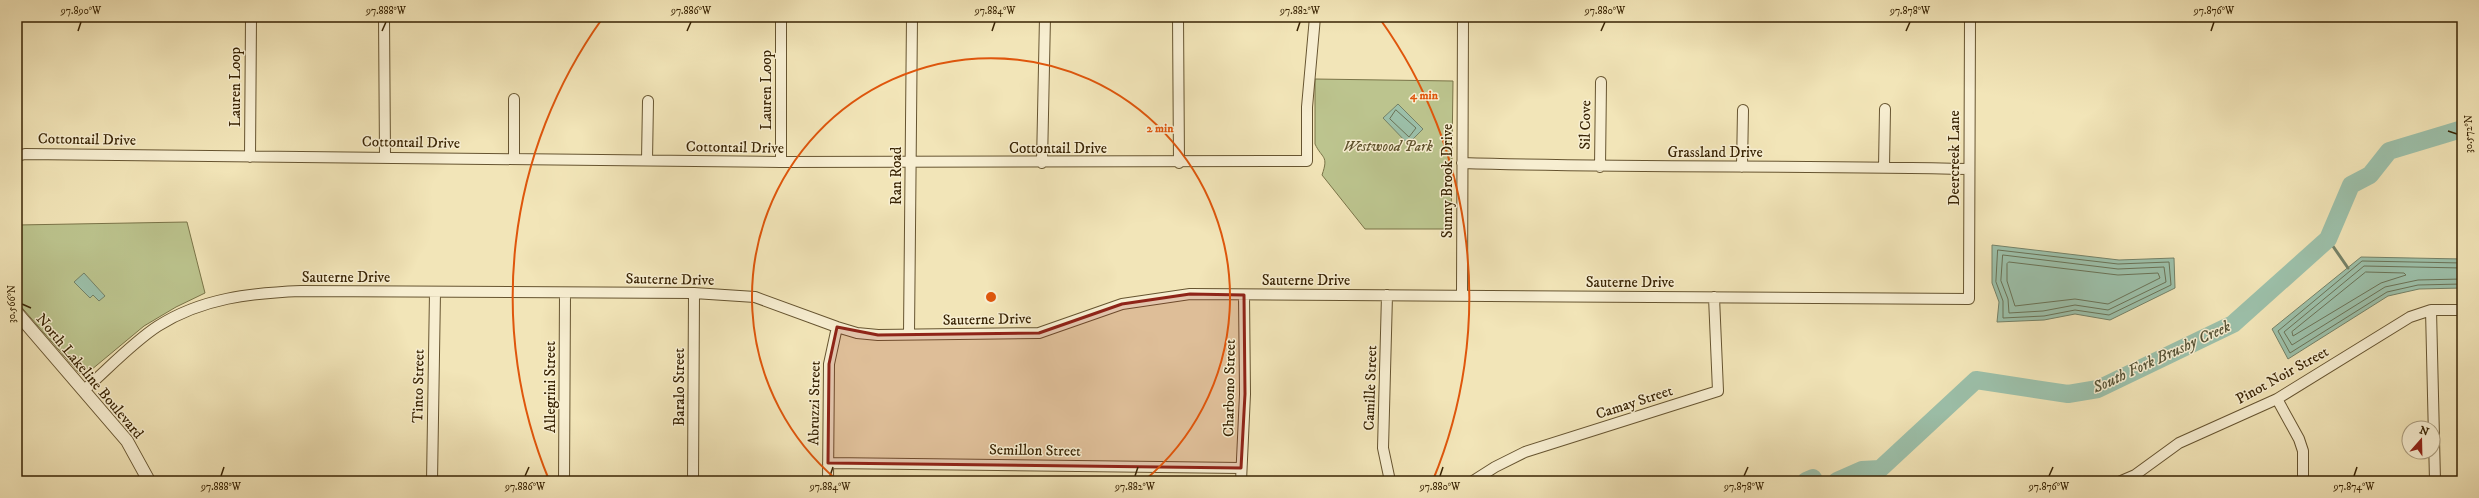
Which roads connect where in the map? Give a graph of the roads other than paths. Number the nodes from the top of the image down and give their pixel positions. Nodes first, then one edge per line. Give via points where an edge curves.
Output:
1 (251, 17) edge
2 (384, 17) edge
3 (781, 17) edge
4 (912, 17) edge
5 (1045, 17) edge
6 (1178, 17) edge
7 (1315, 17) edge
8 (1463, 17) edge
9 (1970, 17) edge
10 (1601, 82) dead end
11 (514, 99) dead end
12 (648, 101) dead end
13 (1885, 109) dead end
14 (1743, 110) dead end
15 (17, 156) edge
16 (385, 156) junction
17 (250, 157) junction
18 (514, 159) junction
19 (647, 160) junction
20 (781, 162) junction
21 (910, 163) junction
22 (1042, 163) junction
23 (1179, 163) junction
24 (1462, 163) junction
25 (1600, 167) junction
26 (1742, 167) junction
27 (1884, 167) junction
28 (1968, 169) junction
29 (434, 292) junction
30 (565, 293) junction
31 (694, 293) junction
32 (1244, 295) junction
33 (1387, 296) junction
34 (1462, 296) junction
35 (1714, 297) junction
36 (1969, 299) joint
37 (2431, 310) junction
38 (2462, 310) edge
39 (17, 313) edge
40 (837, 327) junction
41 (909, 334) junction
42 (84, 390) junction
43 (2277, 399) junction
44 (828, 463) junction
45 (1241, 468) junction
46 (149, 481) edge
47 (432, 481) edge
48 (564, 481) edge
49 (693, 481) edge
50 (828, 481) edge
51 (1241, 481) edge
52 (1390, 481) edge
53 (1473, 481) edge
54 (2121, 481) edge
55 (2303, 481) edge
56 (2435, 481) edge

1 - 17 street, Lauren Loop
2 - 16 street
3 - 20 street, Lauren Loop
4 - 21 street, Ran Road
5 - 22 street
6 - 23 street
7 - 23 street, Cottontail Drive via 1306,107 1307,161
8 - 24 street, Sunny Brook Drive
9 - 28 street, Deercreek Lane
10 - 25 street, Sil Cove
11 - 18 street
12 - 19 street
13 - 27 street
14 - 26 street
15 - 17 street, Cottontail Drive via 62,154
16 - 17 street, Cottontail Drive
16 - 18 street, Cottontail Drive
18 - 19 street, Cottontail Drive
19 - 20 street, Cottontail Drive
20 - 21 street, Cottontail Drive
21 - 22 street, Cottontail Drive
21 - 41 street, Ran Road
22 - 23 street, Cottontail Drive
24 - 25 street, Grassland Drive
24 - 34 street, Sunny Brook Drive
25 - 26 street, Grassland Drive
26 - 27 street, Grassland Drive
27 - 28 street, Grassland Drive
28 - 36 street, Deercreek Lane
29 - 30 street, Sauterne Drive
29 - 42 street, Sauterne Drive via 266,293 217,301 189,310 158,326
29 - 47 street, Tinto Street
30 - 31 street, Sauterne Drive
30 - 48 street, Allegrini Street
31 - 40 street, Sauterne Drive via 755,297
31 - 49 street, Baralo Street
32 - 33 street, Sauterne Drive
32 - 41 street, Sauterne Drive via 1190,294 1122,304 1039,333
32 - 45 street, Charbono Street via 1245,394
33 - 34 street, Sauterne Drive
33 - 52 street, Camille Street via 1383,448
34 - 35 street, Sauterne Drive
35 - 36 street, Sauterne Drive
35 - 53 street, Camay Street via 1718,391 1525,452
37 - 38 street, Pinot Noir Street
37 - 43 street, Pinot Noir Street via 2410,317
37 - 56 street
39 - 42 street, North Lakeline Boulevard
40 - 41 street, Sauterne Drive via 878,336
40 - 44 street, Abruzzi Street via 829,364
42 - 46 street, North Lakeline Boulevard via 127,441
43 - 54 street, Pinot Noir Street via 2179,444
43 - 55 street via 2303,451
44 - 45 street, Semillon Street
44 - 50 street, Abruzzi Street
45 - 51 street, Charbono Street

